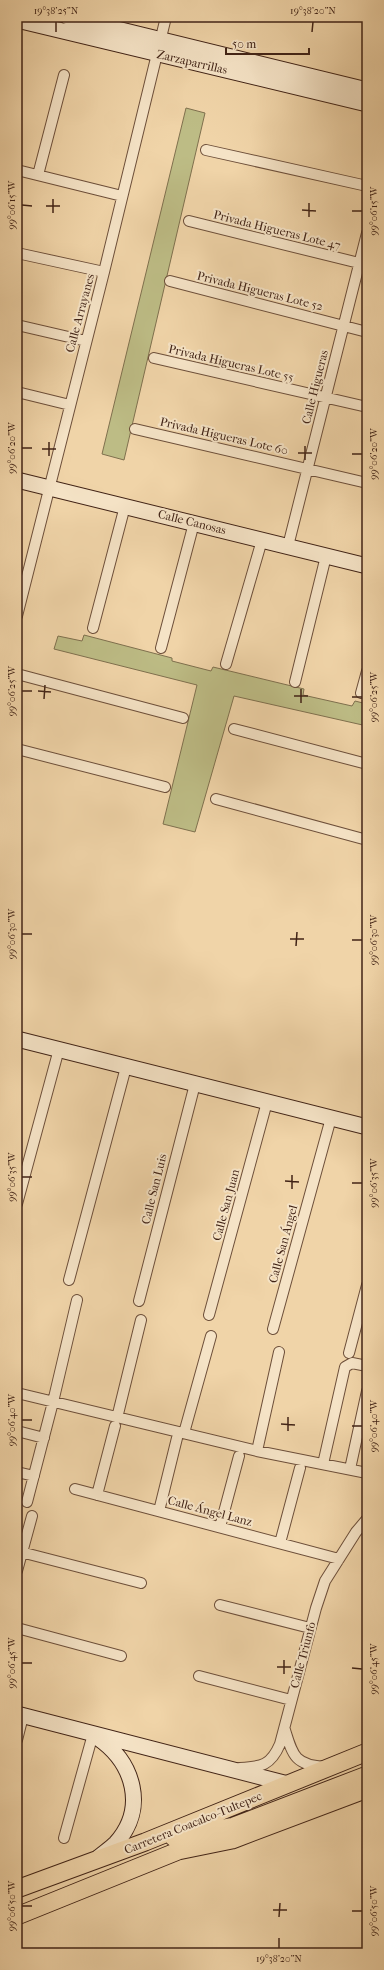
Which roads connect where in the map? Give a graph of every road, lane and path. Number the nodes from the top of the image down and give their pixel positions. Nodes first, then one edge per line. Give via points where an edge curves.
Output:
1 (68, 17) edge
2 (166, 17) edge
3 (17, 20) edge
4 (159, 46) junction
5 (64, 75) dead end
6 (367, 90) edge
7 (367, 104) edge
8 (206, 150) dead end
9 (17, 170) edge
10 (38, 175) junction
11 (367, 186) edge
12 (122, 196) junction
13 (189, 222) dead end
14 (367, 234) edge
15 (17, 253) edge
16 (363, 264) edge
17 (104, 272) junction
18 (170, 281) dead end
19 (17, 325) edge
20 (344, 326) junction
21 (367, 332) edge
22 (86, 341) junction
23 (154, 358) dead end
24 (17, 392) edge
25 (326, 397) junction
26 (70, 405) junction
27 (367, 407) edge
28 (135, 429) dead end
29 (308, 469) junction
30 (17, 480) edge
31 (367, 482) edge
32 (49, 487) junction
33 (125, 506) junction
34 (194, 523) junction
35 (262, 540) junction
36 (288, 546) junction
37 (326, 556) junction
38 (367, 566) edge
39 (17, 616) edge
40 (93, 628) dead end
41 (161, 648) dead end
42 (226, 664) dead end
43 (367, 671) edge
44 (17, 674) edge
45 (296, 682) dead end
46 (361, 693) dead end
47 (183, 718) dead end
48 (234, 729) dead end
49 (17, 749) edge
50 (367, 764) edge
51 (165, 787) dead end
52 (216, 799) dead end
53 (367, 840) edge
54 (17, 1039) edge
55 (58, 1050) junction
56 (126, 1067) junction
57 (195, 1084) junction
58 (267, 1102) junction
59 (331, 1118) junction
60 (367, 1127) edge
61 (17, 1204) edge
62 (69, 1280) dead end
63 (367, 1284) edge
64 (77, 1300) dead end
65 (139, 1301) dead end
66 (210, 1315) dead end
67 (141, 1320) dead end
68 (273, 1329) dead end
69 (211, 1336) dead end
70 (279, 1352) dead end
71 (348, 1353) dead end
72 (367, 1366) edge
73 (367, 1392) edge
74 (17, 1393) edge
75 (54, 1402) junction
76 (116, 1422) junction
77 (17, 1431) edge
78 (181, 1435) junction
79 (44, 1438) junction
80 (257, 1451) junction
81 (239, 1456) dead end
82 (323, 1464) junction
83 (300, 1468) dead end
84 (350, 1469) junction
85 (17, 1472) edge
86 (367, 1473) edge
87 (34, 1476) junction
88 (75, 1489) dead end
89 (97, 1495) junction
90 (27, 1502) dead end
91 (159, 1511) junction
92 (32, 1516) dead end
93 (367, 1519) edge
94 (220, 1527) junction
95 (280, 1543) junction
96 (20, 1551) edge
97 (339, 1559) junction
98 (17, 1571) edge
99 (141, 1583) dead end
100 (220, 1605) dead end
101 (17, 1628) edge
102 (310, 1628) junction
103 (121, 1656) dead end
104 (199, 1676) dead end
105 (291, 1700) junction
106 (20, 1715) edge
107 (284, 1728) junction
108 (93, 1734) junction
109 (17, 1740) edge
110 (367, 1752) edge
111 (331, 1767) junction
112 (230, 1769) junction
113 (367, 1775) edge
114 (288, 1784) junction
115 (367, 1789) edge
116 (64, 1838) dead end
117 (144, 1842) junction
118 (93, 1862) junction
119 (17, 1889) edge
120 (17, 1916) edge

1 - 4 street, Zarzaparrillas
2 - 4 street, Calle Arrayanes
3 - 4 street, Zarzaparrillas
4 - 6 street, Zarzaparrillas
4 - 7 street, Zarzaparrillas
4 - 12 street, Calle Arrayanes
5 - 10 street
8 - 11 street
9 - 10 street
10 - 12 street
12 - 17 street, Calle Arrayanes
13 - 16 street, Privada Higueras Lote 47
14 - 16 street, Calle Higueras
15 - 17 street
16 - 20 street, Calle Higueras
17 - 22 street, Calle Arrayanes
18 - 20 street, Privada Higueras Lote 52
19 - 22 street
20 - 21 street, Privada Higueras Lote 52
20 - 25 street, Calle Higueras
22 - 26 street, Calle Arrayanes
23 - 25 street, Privada Higueras Lote 55
24 - 26 street
25 - 27 street, Privada Higueras Lote 55
25 - 29 street, Calle Higueras
26 - 32 street, Calle Arrayanes
28 - 29 street, Privada Higueras Lote 60
29 - 31 street, Privada Higueras Lote 60
29 - 36 street, Calle Higueras
30 - 32 street, Calle Canosas
32 - 33 street, Calle Canosas
32 - 39 street, Calle Arrayanes
33 - 34 street, Calle Canosas
33 - 40 street
34 - 35 street, Calle Canosas
34 - 41 street
35 - 36 street, Calle Canosas
35 - 42 street
36 - 37 street, Calle Canosas
37 - 38 street, Calle Canosas
37 - 45 street
43 - 46 street
44 - 47 street
48 - 50 street
49 - 51 street
52 - 53 street
54 - 55 street
55 - 56 street
55 - 61 street
56 - 57 street
56 - 62 street
57 - 58 street
57 - 65 street, Calle San Luis
58 - 59 street
58 - 66 street, Calle San Juan
59 - 60 street
59 - 68 street, Calle San Ángel
63 - 71 street
64 - 75 street
67 - 76 street
69 - 78 street
70 - 80 street
72 - 82 street via 352,1363 345,1367
73 - 84 street
74 - 75 street
75 - 76 street
75 - 79 street
76 - 78 street
76 - 89 street
77 - 79 street
78 - 80 street
78 - 91 street
79 - 87 street
80 - 82 street
81 - 94 street
82 - 84 street
83 - 95 street
84 - 86 street
85 - 87 street
87 - 90 street
88 - 89 street, Calle Ángel Lanz
89 - 91 street, Calle Ángel Lanz
91 - 94 street, Calle Ángel Lanz
92 - 96 street
93 - 97 street, Calle Triunfo
94 - 95 street, Calle Ángel Lanz
95 - 97 street, Calle Ángel Lanz
96 - 98 street
96 - 99 street
97 - 102 street, Calle Triunfo via 325,1581
100 - 102 street
101 - 103 street
102 - 105 street, Calle Triunfo
104 - 105 street
105 - 107 street, Calle Triunfo
106 - 108 street, Calle Triunfo
106 - 109 street
107 - 111 street via 296,1758 308,1765
107 - 112 street, Calle Triunfo via 280,1744 270,1761 257,1767
108 - 112 street, Calle Triunfo
108 - 116 street
108 - 118 street via 109,1745 124,1762 132,1782 134,1804 128,1825 116,1844
110 - 111 main road, Carretera Coacalco-Tultepec
111 - 114 main road, Carretera Coacalco-Tultepec
112 - 114 street, Calle Triunfo
113 - 117 main road via 234,1826
114 - 117 main road, Carretera Coacalco-Tultepec
115 - 120 main road, Carretera Coacalco-Tultepec via 232,1840 178,1851
117 - 118 main road, Carretera Coacalco-Tultepec
118 - 119 main road, Carretera Coacalco-Tultepec

